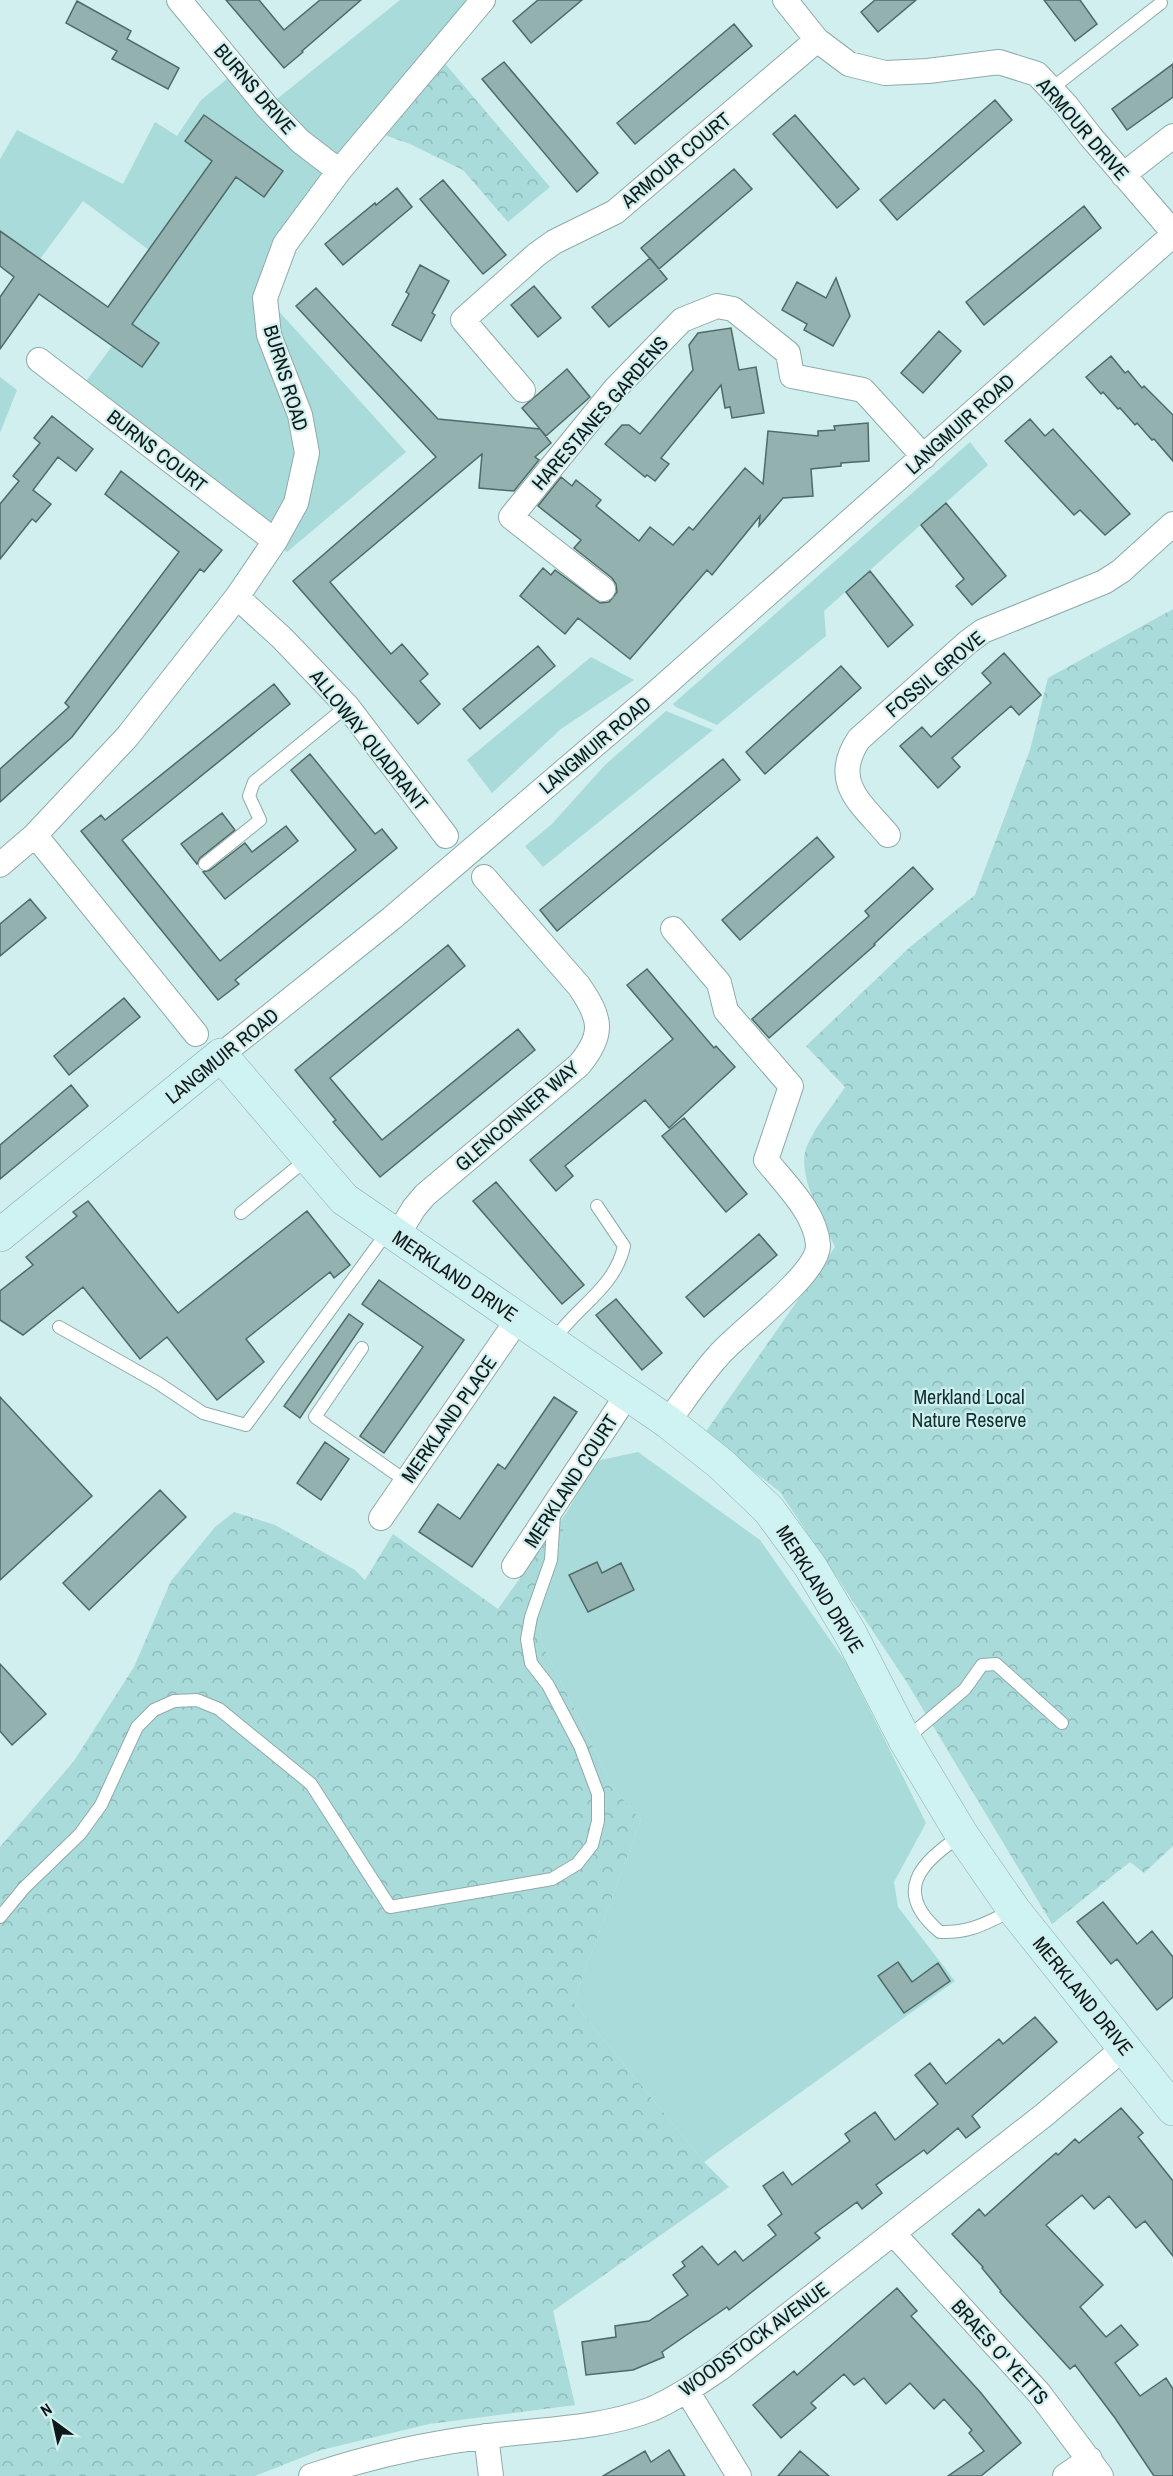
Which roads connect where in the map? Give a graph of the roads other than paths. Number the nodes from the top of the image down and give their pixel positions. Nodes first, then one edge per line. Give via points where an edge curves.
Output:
1 (179, 0) edge
2 (483, 0) edge
3 (786, 0) edge
4 (1161, 3) dead end
5 (817, 40) junction
6 (1051, 89) junction
7 (1173, 136) edge
8 (339, 171) junction
9 (1124, 175) junction
10 (1173, 234) edge
11 (39, 360) dead end
12 (523, 390) dead end
13 (924, 457) junction
14 (1173, 524) edge
15 (275, 541) junction
16 (603, 589) dead end
17 (237, 597) junction
18 (346, 706) junction
19 (35, 835) junction
20 (888, 835) dead end
21 (446, 836) dead end
22 (205, 864) dead end
23 (0, 866) edge
24 (484, 877) dead end
25 (673, 929) dead end
26 (196, 1034) dead end
27 (221, 1055) junction
28 (308, 1158) junction
29 (597, 1206) dead end
30 (241, 1213) dead end
31 (393, 1233) junction
32 (0, 1235) edge
33 (518, 1319) junction
34 (59, 1327) dead end
35 (552, 1342) junction
36 (362, 1348) dead end
37 (627, 1395) junction
38 (668, 1422) junction
39 (406, 1481) junction
40 (555, 1504) junction
41 (381, 1518) dead end
42 (514, 1566) dead end
43 (1062, 1724) dead end
44 (905, 1740) junction
45 (962, 1835) junction
46 (1014, 1910) junction
47 (0, 1917) edge
48 (1125, 2047) junction
49 (1173, 2109) edge
50 (893, 2233) junction
51 (687, 2391) junction
52 (486, 2436) junction
53 (1096, 2467) edge
54 (311, 2476) edge
55 (491, 2476) edge
56 (739, 2476) edge
57 (1065, 2476) edge

1 - 8 street, BURNS DRIVE via 267,107 300,141
2 - 8 street, BURNS ROAD
3 - 5 street, ARMOUR DRIVE
4 - 6 lane
5 - 6 street, ARMOUR DRIVE via 849,64 885,73 999,62 1037,74
5 - 12 street, ARMOUR COURT via 615,212 554,242 463,320
6 - 9 street, ARMOUR DRIVE
7 - 9 street
8 - 15 street, BURNS ROAD via 285,244 266,298 269,335 300,415 307,453 296,503
9 - 10 street, ARMOUR DRIVE
10 - 13 street, LANGMUIR ROAD
11 - 15 street, BURNS COURT
13 - 16 street, HARESTANES GARDENS via 862,390 792,376 788,353 733,309 717,306 699,311 682,320 615,389 511,517
13 - 27 street, LANGMUIR ROAD via 392,918
14 - 20 street, FOSSIL GROVE via 1104,582 983,631 859,739 849,759 847,780
15 - 17 street, BURNS ROAD
17 - 18 street, ALLOWAY QUADRANT
17 - 19 street, BURNS ROAD via 127,737
18 - 21 street, ALLOWAY QUADRANT
18 - 22 lane via 254,782 249,796 260,820
19 - 23 street, BURNS ROAD
19 - 26 street
24 - 31 street, GLENCONNER WAY via 584,993 597,1015 596,1043 579,1065 425,1195
25 - 38 street via 718,983 726,1011 791,1086 766,1160 805,1210 816,1229 818,1248 809,1267 717,1356
27 - 28 street, MERKLAND DRIVE
27 - 32 street, LANGMUIR ROAD
28 - 30 lane
28 - 31 street, MERKLAND DRIVE via 344,1199
29 - 35 lane via 624,1246 621,1262 614,1275 564,1324
31 - 33 street, MERKLAND DRIVE
31 - 34 lane via 246,1425 203,1413
33 - 35 street, MERKLAND DRIVE
33 - 39 street, MERKLAND PLACE
35 - 37 street, MERKLAND DRIVE
36 - 39 lane via 315,1417
37 - 38 street, MERKLAND DRIVE
37 - 40 street, MERKLAND COURT
38 - 44 street, MERKLAND DRIVE via 770,1510 850,1633
39 - 41 street, MERKLAND PLACE
40 - 42 street, MERKLAND COURT
40 - 47 lane via 551,1560 527,1639 531,1663 548,1684 580,1746 598,1794 598,1821 592,1845 577,1864 552,1880 390,1907 311,1784 219,1710 197,1700 174,1701 154,1710 137,1727 101,1805 80,1834
43 - 44 lane via 996,1664 982,1665 965,1689
44 - 45 street, MERKLAND DRIVE
45 - 46 street, MERKLAND DRIVE
45 - 46 lane via 936,1852 925,1865 914,1893 918,1910 940,1932 957,1933
46 - 48 street, MERKLAND DRIVE
48 - 49 street, MERKLAND DRIVE
48 - 50 street, WOODSTOCK AVENUE
50 - 51 street, WOODSTOCK AVENUE
50 - 53 street, BRAES O' YETTS via 1039,2393
51 - 52 street, WOODSTOCK AVENUE via 651,2409 600,2423
51 - 56 street
52 - 54 street, WOODSTOCK AVENUE via 361,2459
52 - 55 street
53 - 57 street

